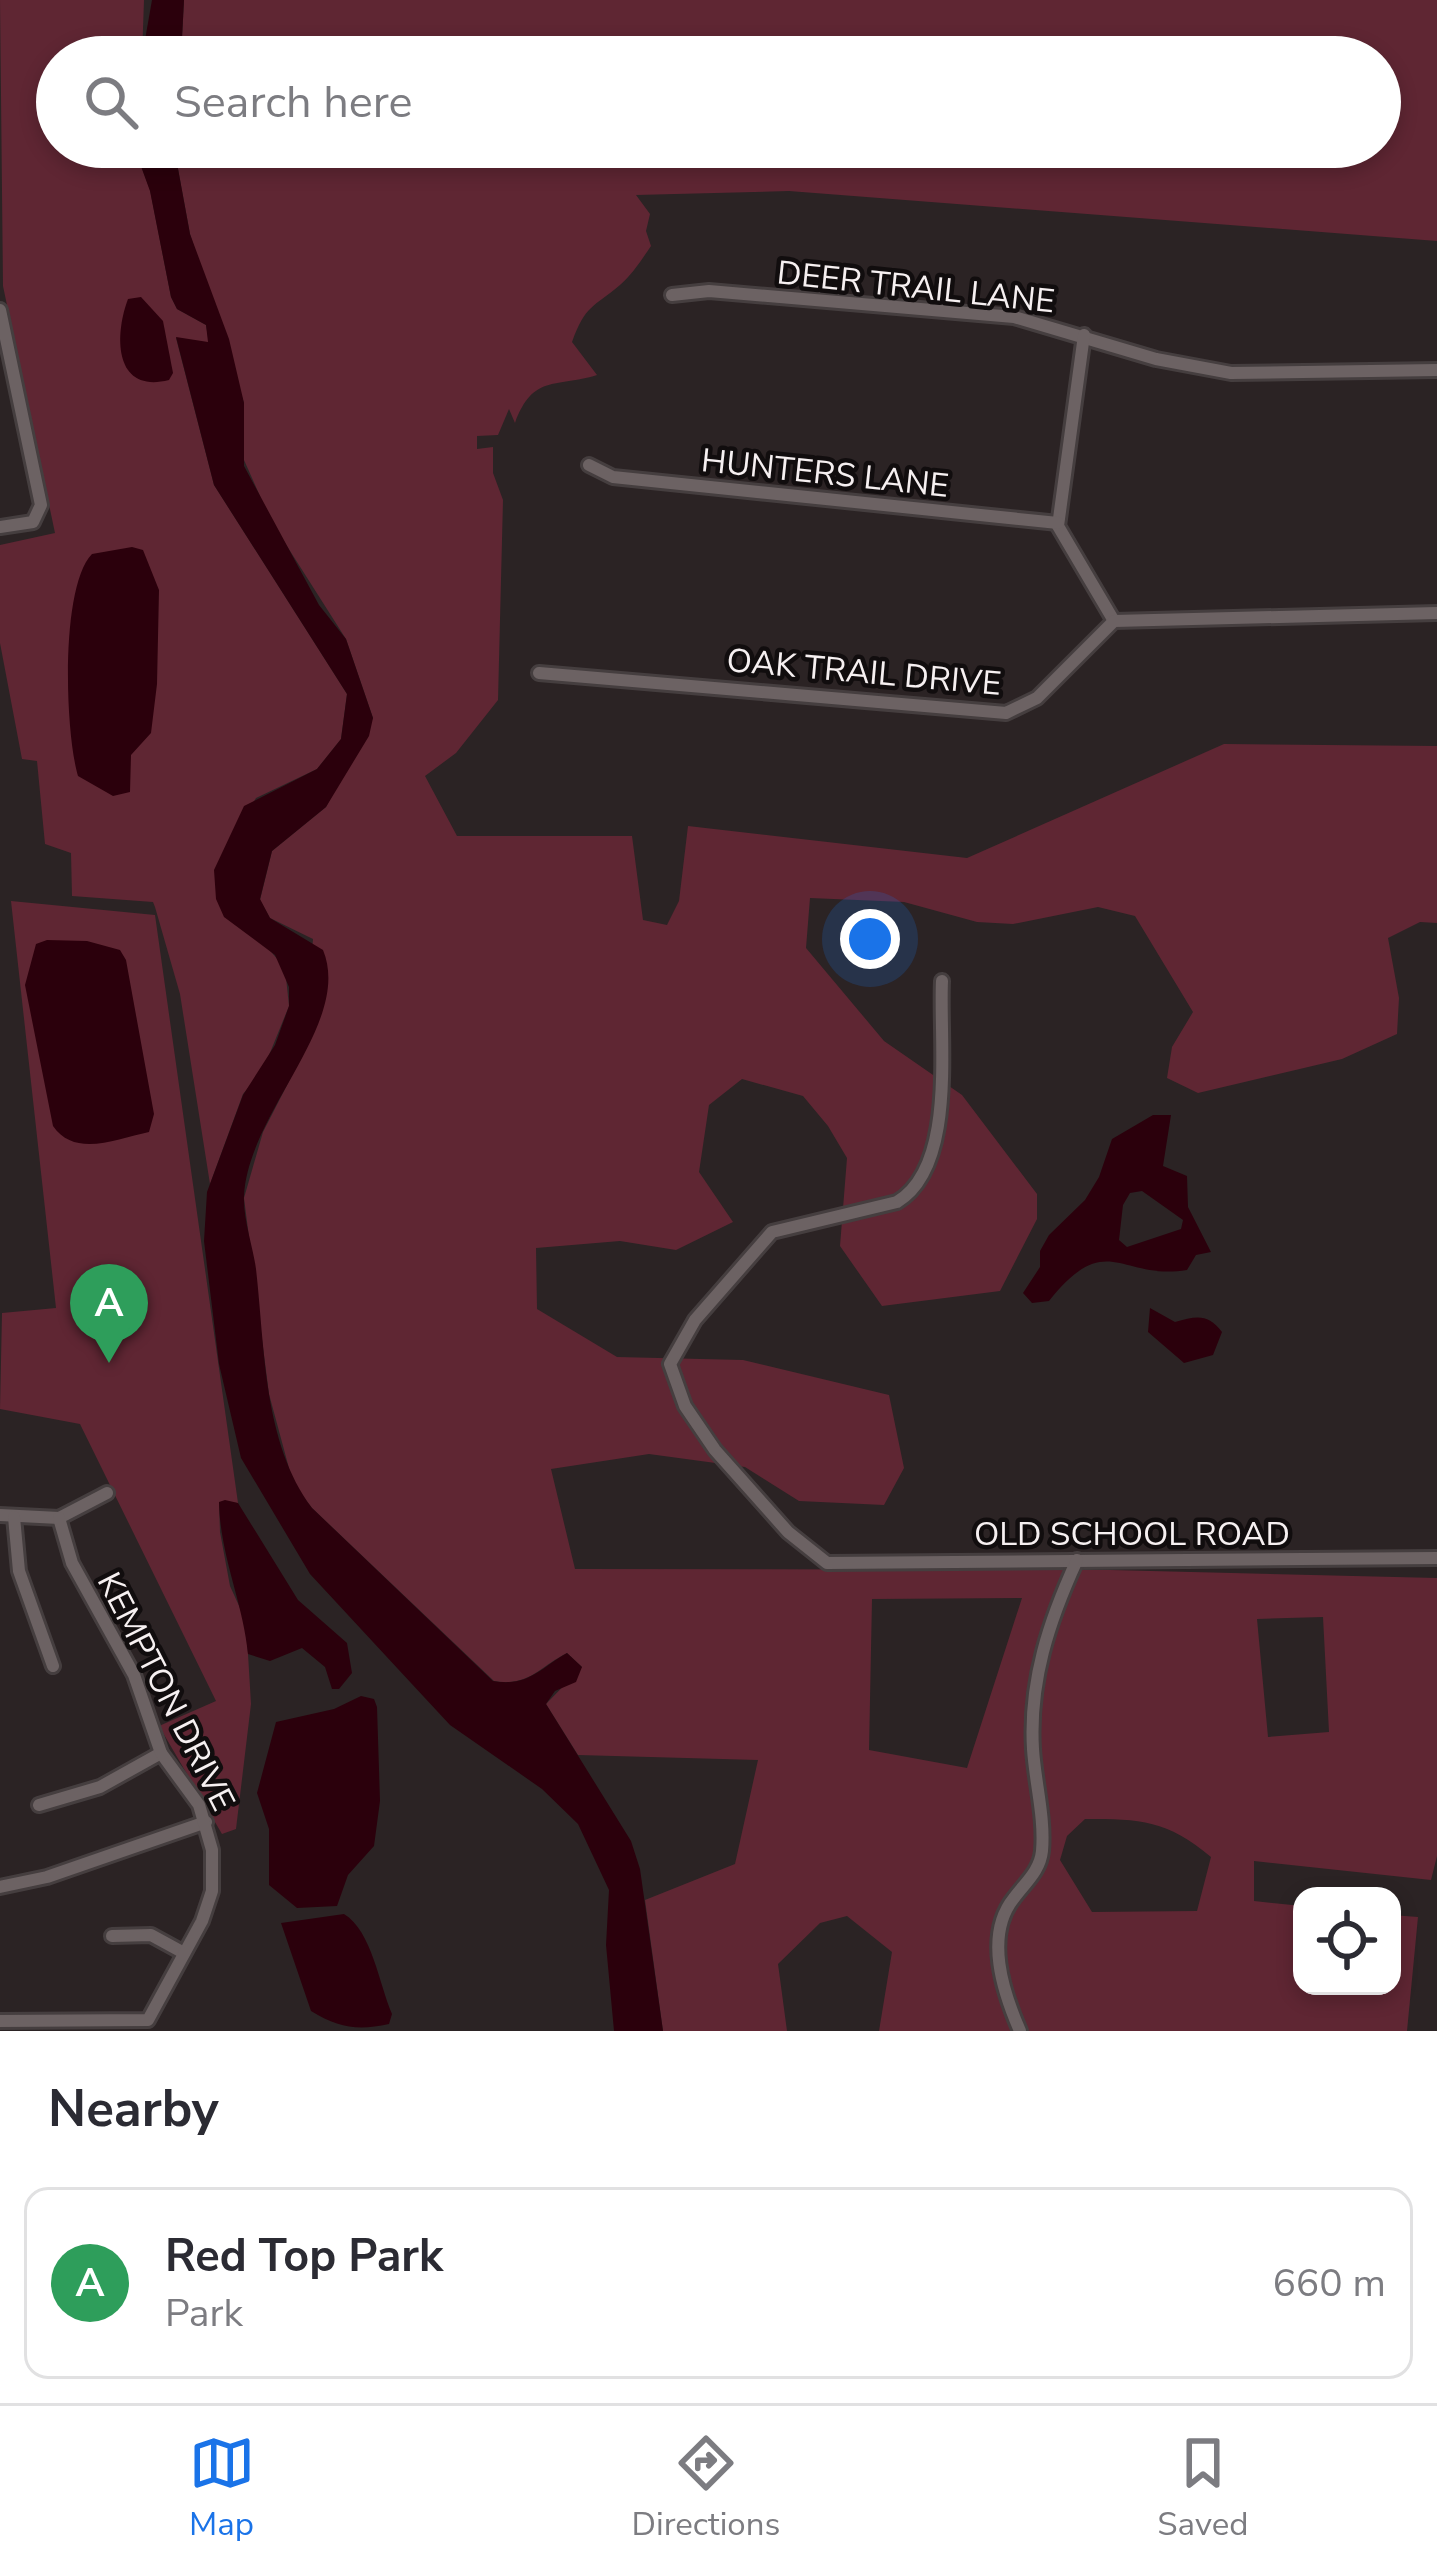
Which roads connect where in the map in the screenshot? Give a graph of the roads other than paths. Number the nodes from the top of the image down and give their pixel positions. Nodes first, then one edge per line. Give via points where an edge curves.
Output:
1 (671, 296) dead end
2 (0, 310) edge
3 (1084, 335) junction
4 (1437, 370) edge
5 (589, 465) dead end
6 (1058, 523) junction
7 (0, 527) edge
8 (1437, 613) edge
9 (1114, 621) junction
10 (539, 673) dead end
11 (942, 981) dead end
12 (107, 1493) dead end
13 (7, 1516) edge
14 (59, 1518) junction
15 (1437, 1558) edge
16 (1078, 1561) junction
17 (53, 1666) dead end
18 (161, 1753) junction
19 (39, 1804) dead end
20 (206, 1822) junction
21 (0, 1887) edge
22 (112, 1936) dead end
23 (184, 1953) junction
24 (0, 2021) edge
25 (1020, 2031) edge

1 - 3 street, DEER TRAIL LANE via 709,291 984,314
2 - 7 street via 40,512 26,525
3 - 4 street, DEER TRAIL LANE via 1231,373
3 - 6 street
5 - 6 street, HUNTERS LANE via 613,477
6 - 9 street
8 - 9 street
9 - 10 street, OAK TRAIL DRIVE via 1037,698 1006,713
11 - 16 street, OLD SCHOOL ROAD via 936,1148 911,1190 897,1202 772,1232 695,1320 670,1364 685,1406 715,1450 827,1563
12 - 14 street
13 - 14 street
13 - 17 street
14 - 18 street, KEMPTON DRIVE via 72,1563 134,1675
15 - 16 street, OLD SCHOOL ROAD
16 - 25 street via 1038,1663 1040,1861 1003,1914 998,1936
18 - 19 street via 100,1787
18 - 20 street, KEMPTON DRIVE
20 - 21 street
20 - 23 street, KEMPTON DRIVE via 212,1891
22 - 23 street via 151,1935
23 - 24 street, KEMPTON DRIVE via 148,2020

